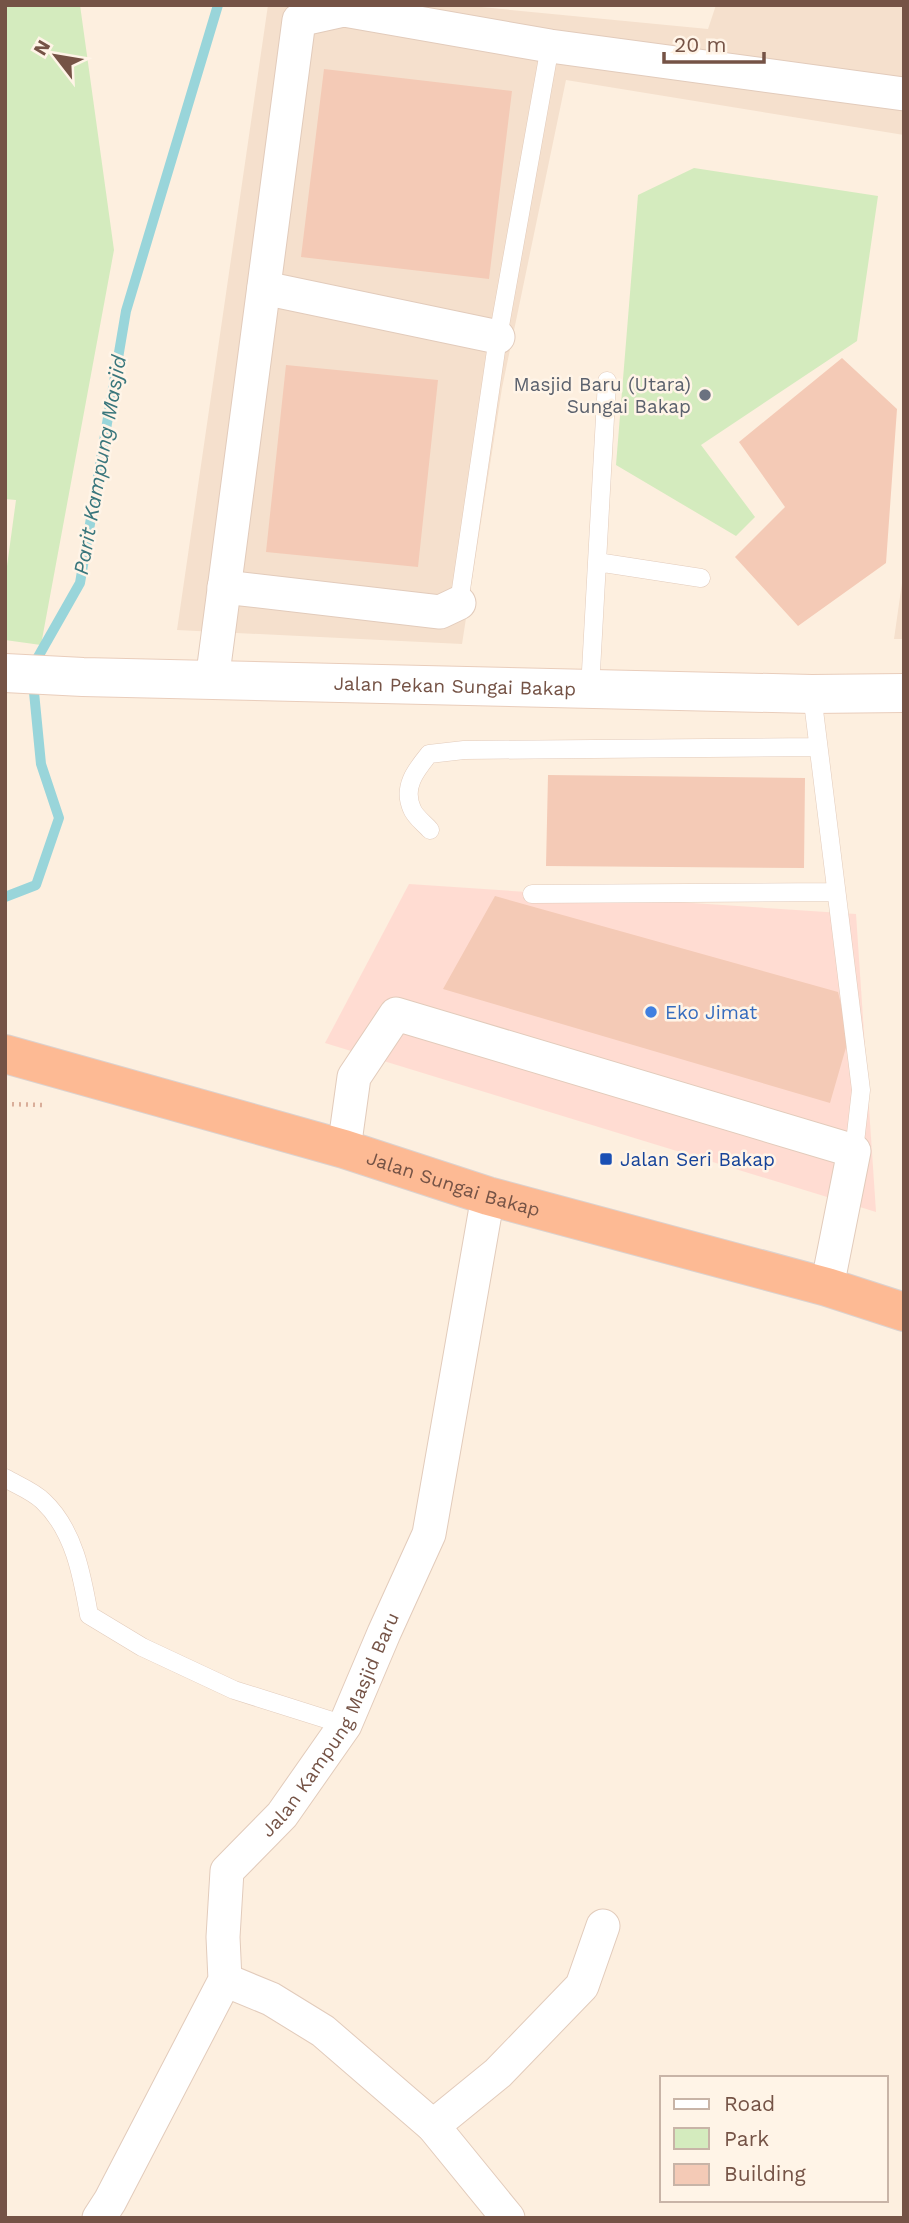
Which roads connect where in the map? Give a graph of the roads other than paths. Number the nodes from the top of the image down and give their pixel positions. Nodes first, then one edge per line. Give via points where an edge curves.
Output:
1 (344, 7) edge
2 (550, 47) junction
3 (904, 94) edge
4 (264, 288) junction
5 (498, 337) junction
6 (607, 381) dead end
7 (597, 562) junction
8 (701, 578) dead end
9 (225, 587) junction
10 (459, 603) joint
11 (5, 673) edge
12 (212, 681) junction
13 (590, 689) junction
14 (904, 693) edge
15 (812, 694) junction
16 (818, 747) junction
17 (430, 830) dead end
18 (836, 892) junction
19 (532, 894) dead end
20 (5, 1054) edge
21 (344, 1149) junction
22 (854, 1151) junction
23 (488, 1196) junction
24 (827, 1287) junction
25 (904, 1312) edge
26 (5, 1478) edge
27 (345, 1725) junction
28 (603, 1926) dead end
29 (225, 1980) junction
30 (433, 2126) junction
31 (99, 2218) edge
32 (508, 2218) edge

1 - 2 street
1 - 4 street via 299,20
2 - 3 street
2 - 5 lane
4 - 5 street
4 - 9 street
5 - 10 lane
6 - 7 lane
7 - 8 lane
7 - 13 lane
9 - 10 street via 440,612
9 - 12 street
11 - 12 main road, Jalan Pekan Sungai Bakap
12 - 13 main road, Jalan Pekan Sungai Bakap
13 - 15 main road, Jalan Pekan Sungai Bakap
14 - 15 main road, Jalan Pekan Sungai Bakap
15 - 16 lane
16 - 17 lane via 429,754 412,774 409,796 412,810
16 - 18 lane
18 - 19 lane
18 - 22 lane via 861,1090
20 - 21 highway, Jalan Sungai Bakap
21 - 22 street via 354,1077 396,1014
21 - 23 highway, Jalan Sungai Bakap
22 - 24 street
23 - 24 highway, Jalan Sungai Bakap
23 - 27 street, Jalan Kampung Masjid Baru via 429,1534
24 - 25 highway, Jalan Sungai Bakap
26 - 27 lane via 42,1500 66,1532 79,1564 89,1615 142,1647 234,1690
27 - 29 street, Jalan Kampung Masjid Baru via 282,1815 227,1871
28 - 30 street via 582,1986 498,2073
29 - 30 street via 271,1999 323,2031
29 - 31 street
30 - 32 street

